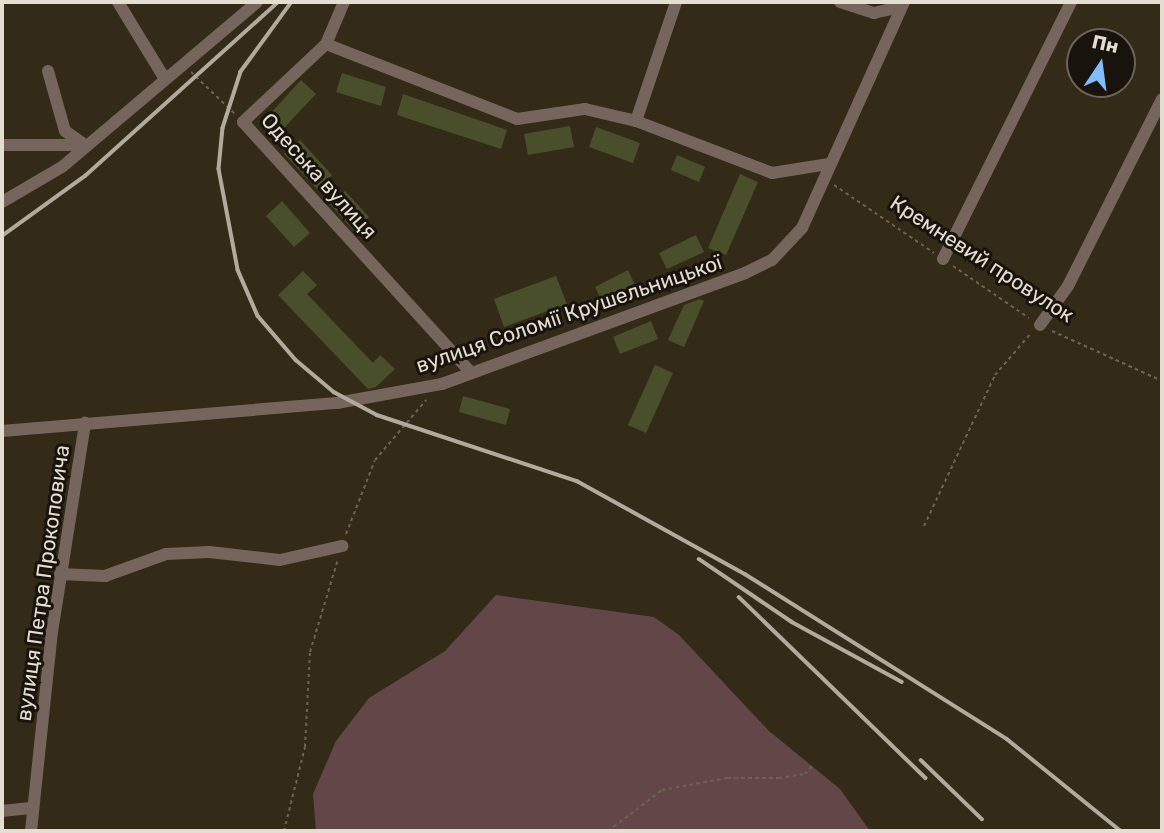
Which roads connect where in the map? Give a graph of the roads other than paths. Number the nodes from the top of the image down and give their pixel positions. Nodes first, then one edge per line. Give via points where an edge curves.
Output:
1 (118, 2) edge
2 (257, 2) edge
3 (344, 2) edge
4 (676, 2) edge
5 (840, 2) edge
6 (1071, 2) edge
7 (902, 4) edge
8 (326, 44) junction
9 (48, 71) dead end
10 (165, 79) junction
11 (1162, 99) edge
12 (636, 121) junction
13 (2, 145) edge
14 (85, 145) junction
15 (829, 164) junction
16 (2, 202) edge
17 (943, 259) road end
18 (1040, 326) road end
19 (471, 373) junction
20 (85, 423) junction
21 (2, 431) edge
22 (342, 546) road end
23 (60, 574) junction
24 (33, 808) junction
25 (2, 811) edge
26 (31, 831) edge

1 - 10 street
2 - 10 street
3 - 8 street, Одеська вулиця
4 - 12 street
5 - 7 street via 874,13
6 - 17 street
7 - 15 street, вулиця Соломії Крушельницької
8 - 12 street via 517,119 584,109
8 - 19 street, Одеська вулиця via 243,122
9 - 14 street via 65,131
10 - 14 street
11 - 18 street via 1068,286
12 - 15 street via 772,173
13 - 14 street
14 - 16 street via 62,167
15 - 19 street, вулиця Соломії Крушельницької via 802,228 772,260
19 - 20 street, вулиця Соломії Крушельницької via 442,384 337,403
20 - 21 street, вулиця Соломії Крушельницької
20 - 23 street, вулиця Петра Прокоповича
22 - 23 street via 280,560 209,552 166,554 105,576
23 - 24 street, вулиця Петра Прокоповича
24 - 25 street
24 - 26 street, вулиця Петра Прокоповича

